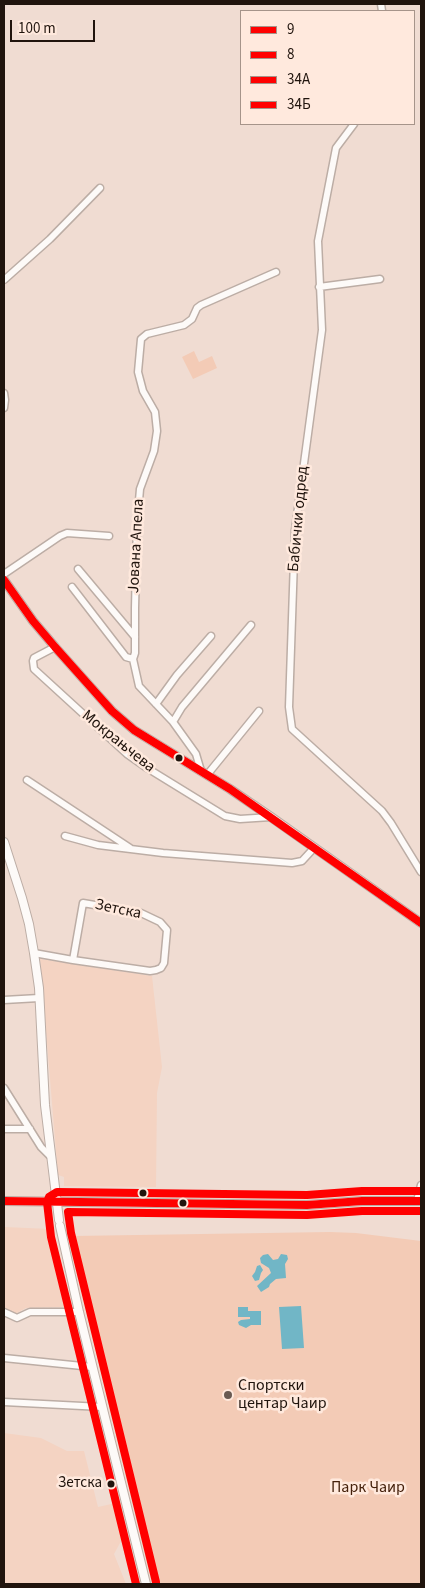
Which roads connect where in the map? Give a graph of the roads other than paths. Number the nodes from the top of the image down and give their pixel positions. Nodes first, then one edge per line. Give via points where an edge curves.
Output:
1 (353, 125) edge
2 (100, 188) dead end
3 (276, 272) dead end
4 (380, 279) dead end
5 (4, 280) edge
6 (319, 287) junction
7 (4, 394) edge
8 (4, 408) edge
9 (109, 536) dead end
10 (78, 568) dead end
11 (4, 574) edge
12 (4, 580) edge
13 (72, 587) dead end
14 (251, 625) dead end
15 (211, 636) dead end
16 (135, 637) junction
17 (55, 647) junction
18 (133, 659) junction
19 (156, 704) junction
20 (259, 711) dead end
21 (173, 722) junction
22 (204, 773) junction
23 (27, 780) dead end
24 (271, 817) junction
25 (65, 836) dead end
26 (4, 842) edge
27 (314, 848) junction
28 (131, 849) junction
29 (421, 872) edge
30 (421, 923) edge
31 (34, 953) junction
32 (73, 960) junction
33 (39, 998) junction
34 (4, 1000) edge
35 (4, 1088) edge
36 (4, 1129) edge
37 (30, 1129) junction
38 (51, 1157) junction
39 (421, 1185) edge
40 (4, 1201) edge
41 (419, 1201) edge
42 (57, 1202) junction
43 (4, 1312) edge
44 (79, 1312) junction
45 (4, 1358) edge
46 (92, 1367) junction
47 (4, 1402) edge
48 (102, 1407) junction
49 (146, 1584) edge

1 - 6 street, Бабички одред via 336,148 333,158 318,241
2 - 5 street
3 - 16 street, Јована Апела via 201,304 184,325 147,334 142,340 138,372 143,391 155,412 157,430 154,451 140,489
4 - 6 street
6 - 29 street, Бабички одред via 322,330 295,530 290,723 296,734 382,811
7 - 8 street
9 - 11 street via 75,533 60,536
10 - 16 street
12 - 17 street, Мокрањчева
13 - 18 street via 126,657
14 - 21 street
15 - 19 street
16 - 18 street, Јована Апела
17 - 22 street, Мокрањчева via 112,711 134,730
17 - 24 street, Мокрањчева via 34,658 34,669 127,754 225,816 240,819
18 - 19 street, Јована Апела via 139,686
19 - 21 street, Јована Апела
20 - 22 street
21 - 22 street, Јована Апела via 196,754
22 - 24 street, Мокрањчева
23 - 28 street
24 - 27 street, Мокрањчева
25 - 28 street
26 - 31 street via 22,898
27 - 28 street via 302,861 292,864
27 - 30 street, Мокрањчева
31 - 32 street, Зетска
31 - 33 street
32 - 32 street, Зетска via 156,970 164,963 167,930 160,922 141,913 83,903
33 - 34 street
33 - 38 street via 44,1105
35 - 37 street
36 - 37 street
37 - 38 street
38 - 42 street
39 - 41 street
40 - 42 street
41 - 42 street via 307,1205
42 - 44 street
43 - 44 street via 17,1318 30,1312
44 - 46 street
45 - 46 street
46 - 48 street
47 - 48 street
48 - 49 street

